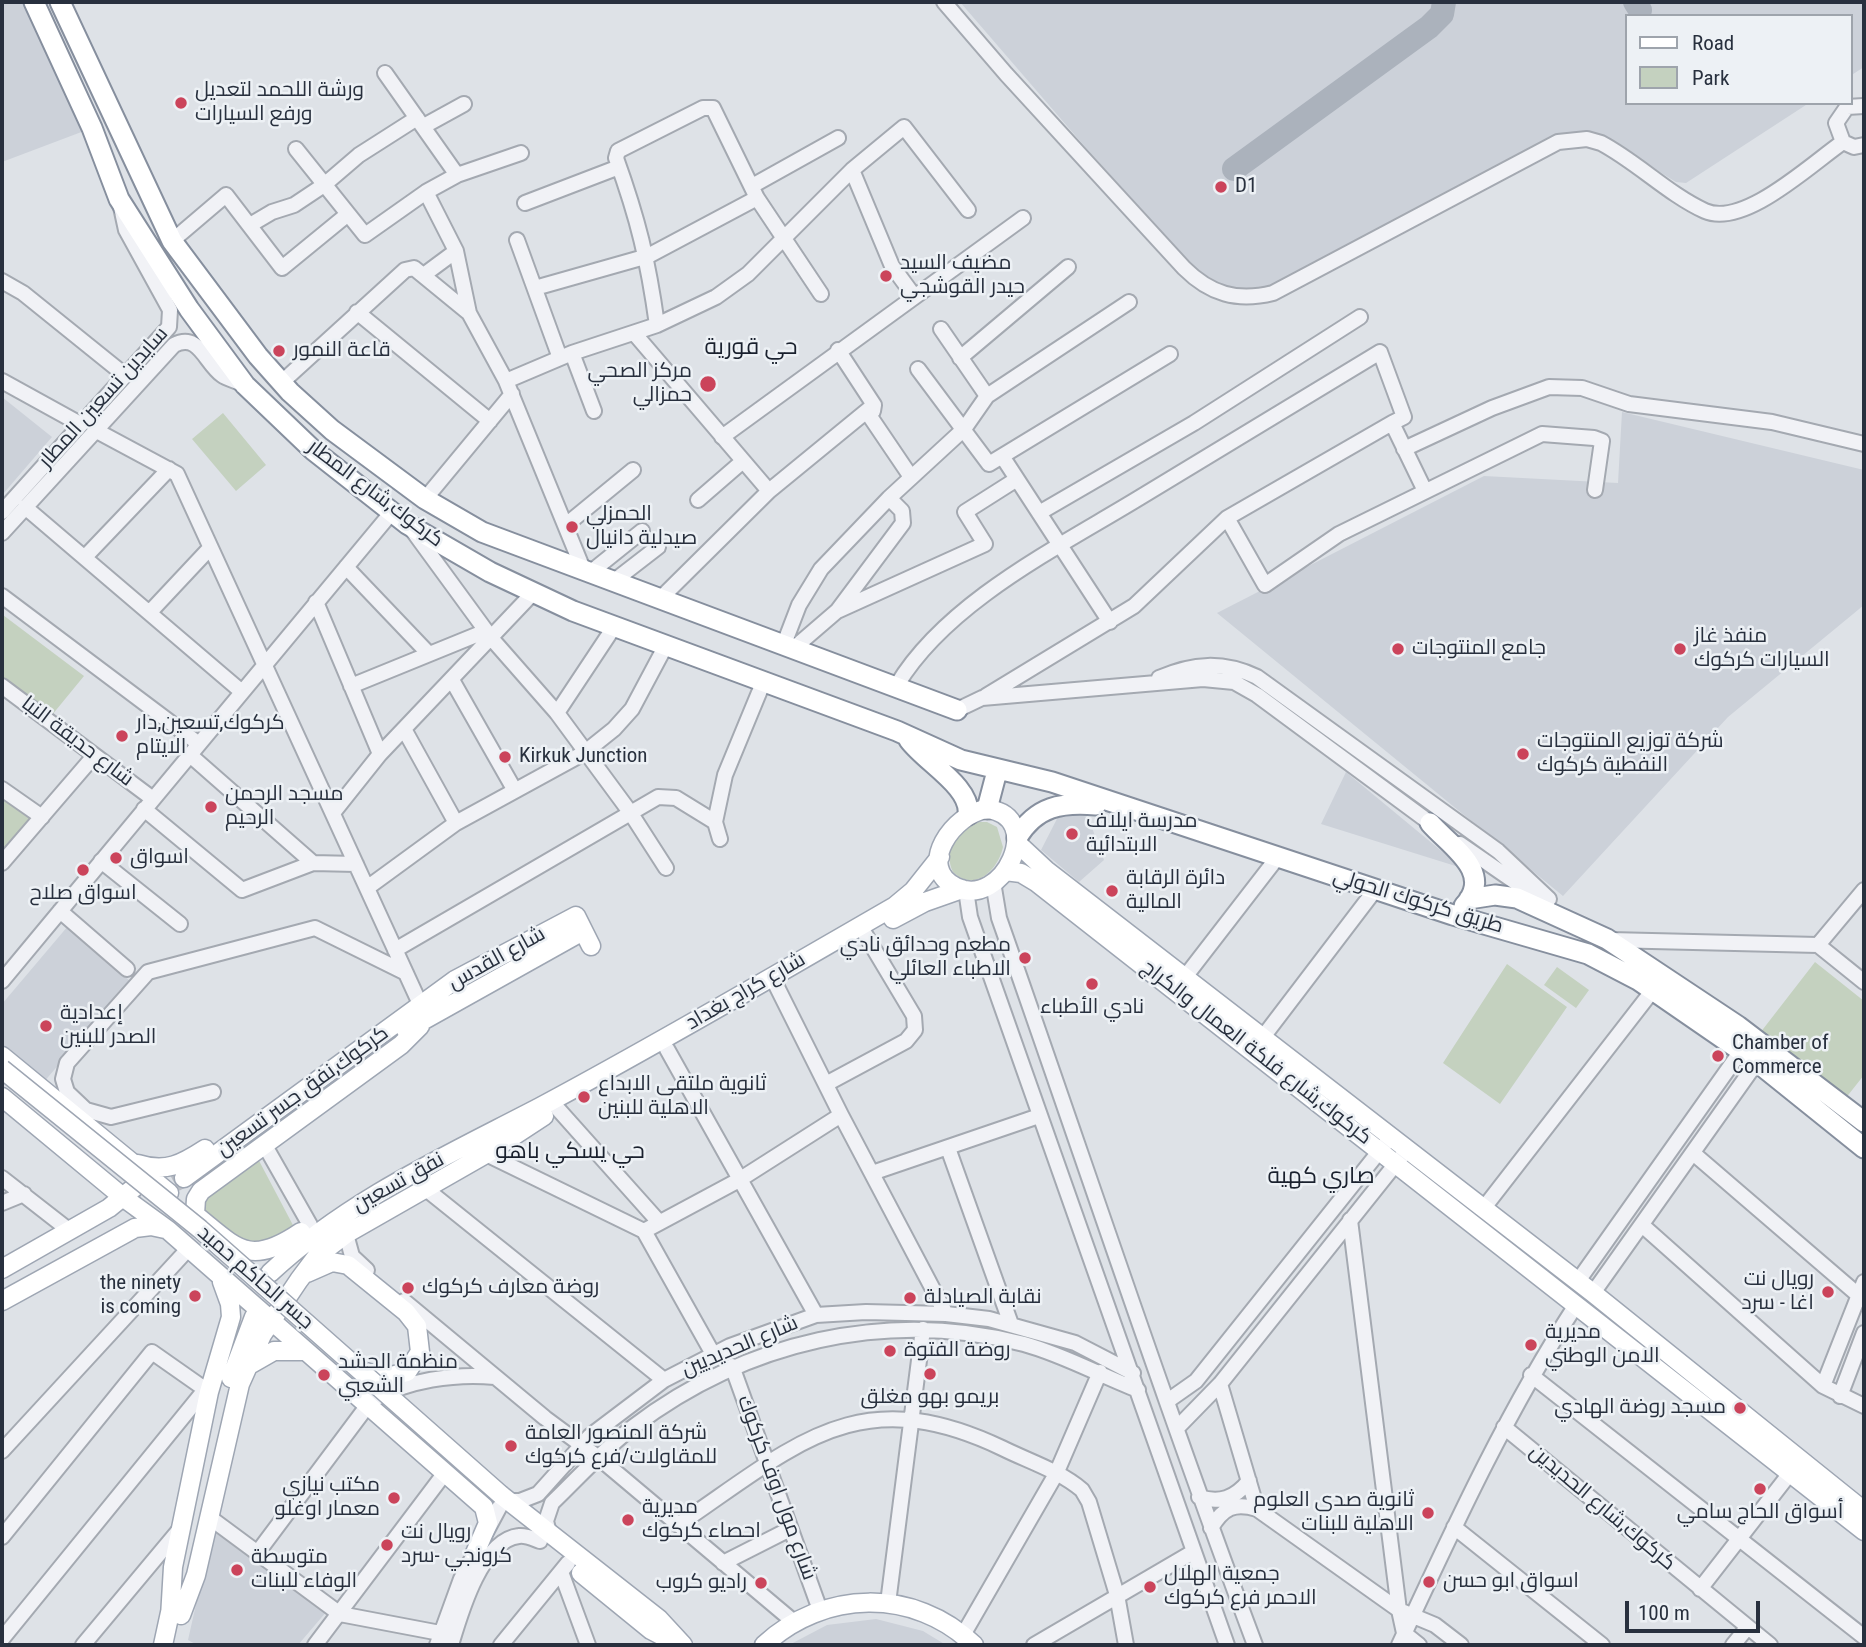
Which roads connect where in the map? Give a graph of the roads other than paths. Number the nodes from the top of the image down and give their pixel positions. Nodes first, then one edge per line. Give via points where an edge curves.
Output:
1 (944, 2) edge
2 (60, 3) edge
3 (37, 8) edge
4 (384, 73) dead end
5 (464, 104) dead end
6 (1864, 106) edge
7 (420, 122) junction
8 (838, 138) dead end
9 (1843, 142) junction
10 (1864, 145) edge
11 (296, 149) dead end
12 (521, 153) dead end
13 (619, 167) junction
14 (852, 170) junction
15 (457, 176) junction
16 (324, 185) junction
17 (426, 192) junction
18 (755, 192) junction
19 (119, 199) junction
20 (525, 203) dead end
21 (968, 210) dead end
22 (348, 214) junction
23 (1023, 218) dead end
24 (250, 225) junction
25 (785, 237) junction
26 (517, 240) dead end
27 (172, 241) junction
28 (456, 251) junction
29 (648, 256) junction
30 (1068, 267) dead end
31 (425, 274) junction
32 (2, 281) edge
33 (535, 288) junction
34 (821, 294) dead end
35 (914, 296) junction
36 (1129, 302) dead end
37 (357, 312) junction
38 (469, 313) junction
39 (1360, 317) dead end
40 (657, 325) junction
41 (941, 329) dead end
42 (634, 333) junction
43 (838, 350) junction
44 (1170, 354) dead end
45 (566, 356) junction
46 (960, 358) junction
47 (144, 367) junction
48 (918, 369) dead end
49 (126, 376) junction
50 (2, 381) edge
51 (281, 383) junction
52 (245, 385) junction
53 (509, 387) junction
54 (987, 396) junction
55 (594, 411) dead end
56 (871, 412) junction
57 (490, 421) junction
58 (1392, 423) junction
59 (80, 424) junction
60 (964, 429) junction
61 (95, 430) junction
62 (332, 430) junction
63 (722, 437) junction
64 (1864, 444) edge
65 (1404, 449) junction
66 (313, 450) junction
67 (1002, 456) junction
68 (372, 460) junction
69 (743, 461) junction
70 (169, 469) junction
71 (633, 470) dead end
72 (911, 477) junction
73 (1017, 479) junction
74 (352, 481) junction
75 (1595, 489) dead end
76 (769, 491) junction
77 (1425, 491) junction
78 (889, 498) junction
79 (425, 499) junction
80 (698, 500) dead end
81 (25, 506) junction
82 (2, 512) edge
83 (1039, 513) junction
84 (1227, 517) junction
85 (399, 518) junction
86 (566, 525) junction
87 (642, 531) dead end
88 (2, 533) edge
89 (1060, 546) junction
90 (658, 547) dead end
91 (210, 548) junction
92 (85, 557) junction
93 (346, 567) junction
94 (587, 570) junction
95 (614, 580) junction
96 (533, 593) junction
97 (661, 598) junction
98 (4, 602) edge
99 (316, 602) junction
100 (837, 611) junction
101 (150, 612) junction
102 (1110, 622) junction
103 (614, 627) junction
104 (489, 635) junction
105 (789, 646) junction
106 (665, 647) junction
107 (429, 654) junction
108 (266, 666) junction
109 (452, 680) junction
110 (763, 683) junction
111 (1144, 684) junction
112 (351, 685) junction
113 (897, 685) junction
114 (2, 686) edge
115 (242, 692) junction
116 (982, 698) junction
117 (957, 710) joint
118 (556, 713) junction
119 (404, 729) junction
120 (904, 734) junction
121 (926, 745) joint
122 (194, 749) junction
123 (584, 753) junction
124 (380, 754) junction
125 (94, 756) junction
126 (997, 771) junction
127 (2, 789) edge
128 (514, 789) junction
129 (149, 804) junction
130 (1122, 806) junction
131 (987, 809) junction
132 (630, 812) junction
133 (333, 813) junction
134 (968, 815) junction
135 (42, 817) junction
136 (715, 822) junction
137 (1430, 822) junction
138 (456, 823) junction
139 (720, 839) dead end
140 (1017, 840) junction
141 (940, 857) junction
142 (1276, 858) junction
143 (101, 861) junction
144 (2, 863) edge
145 (313, 863) junction
146 (356, 864) junction
147 (666, 868) dead end
148 (999, 877) junction
149 (367, 888) junction
150 (964, 890) junction
151 (1375, 890) junction
152 (1864, 890) edge
153 (1469, 899) junction
154 (60, 911) junction
155 (1559, 911) junction
156 (1453, 915) junction
157 (180, 924) dead end
158 (1579, 927) junction
159 (583, 931) dead end
160 (865, 934) junction
161 (1607, 939) junction
162 (1818, 944) junction
163 (395, 950) junction
164 (127, 969) dead end
165 (4, 972) edge
166 (406, 973) junction
167 (1185, 977) junction
168 (1864, 982) edge
169 (776, 985) junction
170 (1653, 990) junction
171 (424, 1012) junction
172 (1263, 1037) junction
173 (667, 1049) junction
174 (1741, 1051) junction
175 (2, 1056) edge
176 (1757, 1062) junction
177 (2, 1069) edge
178 (2, 1081) edge
179 (826, 1084) junction
180 (213, 1092) dead end
181 (2, 1097) edge
182 (1848, 1109) junction
183 (547, 1111) junction
184 (841, 1115) junction
185 (1039, 1116) junction
186 (1864, 1122) edge
187 (1833, 1125) junction
188 (1386, 1143) junction
189 (264, 1144) junction
190 (948, 1148) junction
191 (1864, 1148) edge
192 (1693, 1153) junction
193 (486, 1154) junction
194 (1402, 1156) junction
195 (154, 1173) junction
196 (872, 1173) junction
197 (2, 1178) edge
198 (100, 1178) junction
199 (739, 1180) junction
200 (188, 1182) tunnel mouth
201 (426, 1189) junction
202 (24, 1194) junction
203 (2, 1203) edge
204 (129, 1208) junction
205 (1101, 1208) junction
206 (1483, 1209) junction
207 (194, 1214) junction
208 (94, 1217) junction
209 (1076, 1219) junction
210 (1350, 1220) junction
211 (659, 1222) junction
212 (310, 1225) junction
213 (1642, 1225) junction
214 (168, 1230) junction
215 (70, 1231) junction
216 (645, 1231) junction
217 (346, 1234) junction
218 (189, 1248) junction
219 (2, 1269) edge
220 (217, 1272) junction
221 (274, 1276) tunnel mouth
222 (2, 1280) edge
223 (299, 1280) junction
224 (1578, 1281) junction
225 (2, 1290) edge
226 (1593, 1293) junction
227 (1863, 1293) edge
228 (2, 1301) edge
229 (1576, 1305) junction
230 (866, 1312) junction
231 (946, 1314) junction
232 (816, 1315) junction
233 (257, 1316) junction
234 (1011, 1324) junction
235 (923, 1329) junction
236 (867, 1331) junction
237 (1864, 1333) edge
238 (306, 1351) junction
239 (713, 1354) junction
240 (732, 1366) junction
241 (246, 1367) junction
242 (357, 1368) junction
243 (1100, 1372) junction
244 (1133, 1373) junction
245 (1531, 1375) junction
246 (495, 1377) junction
247 (664, 1380) junction
248 (1220, 1384) junction
249 (1823, 1386) junction
250 (1138, 1390) junction
251 (206, 1391) junction
252 (1840, 1396) junction
253 (1168, 1400) junction
254 (366, 1405) junction
255 (1864, 1406) edge
256 (914, 1419) junction
257 (1178, 1427) junction
258 (1504, 1427) junction
259 (582, 1446) junction
260 (2, 1451) edge
261 (599, 1458) junction
262 (767, 1465) junction
263 (1791, 1472) junction
264 (444, 1474) junction
265 (1056, 1474) junction
266 (1249, 1481) junction
267 (1199, 1497) junction
268 (1846, 1497) junction
269 (501, 1501) junction
270 (1864, 1503) edge
271 (1257, 1509) junction
272 (1864, 1511) edge
273 (209, 1517) junction
274 (678, 1525) junction
275 (1454, 1527) junction
276 (181, 1528) junction
277 (1211, 1528) junction
278 (790, 1529) junction
279 (1864, 1531) edge
280 (2, 1537) edge
281 (545, 1537) junction
282 (1739, 1541) junction
283 (258, 1552) junction
284 (1193, 1552) junction
285 (475, 1553) junction
286 (723, 1563) junction
287 (565, 1567) junction
288 (1700, 1589) junction
289 (1117, 1595) junction
290 (888, 1603) junction
291 (820, 1610) junction
292 (1406, 1613) junction
293 (340, 1614) junction
294 (175, 1616) junction
295 (794, 1622) junction
296 (1747, 1628) junction
297 (1864, 1637) edge
298 (2, 1639) edge
299 (438, 1639) edge
300 (1401, 1639) edge
301 (968, 1640) edge
302 (508, 1642) edge
303 (1252, 1643) edge
304 (83, 1645) edge
305 (163, 1645) edge
306 (175, 1645) edge
307 (316, 1645) edge
308 (451, 1645) edge
309 (588, 1645) edge
310 (682, 1645) edge
311 (764, 1645) edge
312 (1034, 1645) edge
313 (1126, 1645) edge
314 (1227, 1645) edge
315 (1419, 1645) edge
316 (1461, 1645) edge
317 (1602, 1645) edge
318 (1733, 1645) edge
319 (1770, 1645) edge

1 - 9 street via 1184,268 1215,292 1234,297 1254,297 1284,288 1558,142 1587,139 1601,143 1695,205 1719,215 1744,211
2 - 3 highway
2 - 27 highway, كركوك,شارع المطار
3 - 19 highway, كركوك,شارع المطار
4 - 7 street
5 - 7 street
6 - 9 street via 1847,107 1838,116 1836,130
7 - 15 street
7 - 16 street via 359,155
8 - 18 street
9 - 10 street
11 - 16 street
12 - 15 street
13 - 18 street via 618,151 704,108 713,108
13 - 20 street
13 - 29 street
14 - 21 street via 904,127
14 - 25 street
14 - 35 street via 892,265
15 - 17 street
16 - 22 street
16 - 24 street
17 - 22 street via 365,234
17 - 28 street
18 - 25 street
18 - 29 street
19 - 47 street, سايدين تسعين المطار via 126,230 171,314 167,331
19 - 52 highway, كركوك,شارع المطار
22 - 24 street via 282,268
23 - 35 street
24 - 27 street via 226,195
25 - 34 street
25 - 40 street via 731,287
26 - 33 street
27 - 51 highway, كركوك,شارع المطار
28 - 31 street
28 - 38 street
29 - 33 street
29 - 40 street
30 - 46 street
31 - 37 street via 414,268 405,270
31 - 38 street
32 - 49 street
33 - 45 street
35 - 43 street
36 - 54 street
37 - 51 street
37 - 57 street
38 - 53 street
39 - 83 street via 1194,423
40 - 42 street
41 - 46 street
42 - 45 street
42 - 63 street
43 - 56 street
43 - 63 street
44 - 67 street
45 - 53 street
45 - 55 street
46 - 54 street
47 - 49 street, سايدين تسعين المطار
47 - 52 street, سايدين تسعين المطار via 174,345 189,341 222,375
47 - 61 street, سايدين تسعين المطار
48 - 60 street
49 - 59 street, سايدين تسعين المطار
50 - 59 street
51 - 62 highway, كركوك,شارع المطار
52 - 66 highway, كركوك,شارع المطار
53 - 57 street
53 - 86 street
54 - 60 street
56 - 72 street
56 - 76 street
57 - 79 street
58 - 65 street
58 - 84 street
58 - 89 street via 1404,417 1380,352
59 - 82 street, سايدين تسعين المطار
60 - 67 street via 989,464
60 - 72 street
61 - 70 street
61 - 81 street, سايدين تسعين المطار
62 - 66 highway via 323,447
62 - 68 highway, كركوك,شارع المطار
63 - 69 street
64 - 65 street via 1772,422 1629,404 1582,388 1549,387
65 - 77 street
66 - 74 highway, كركوك,شارع المطار
67 - 73 street
68 - 74 highway via 355,464
68 - 79 highway, كركوك,شارع المطار
69 - 76 street
69 - 80 street
70 - 91 street via 177,474
70 - 92 street
71 - 86 street
72 - 78 street
73 - 83 street
73 - 100 street via 965,512 985,544
74 - 85 highway, كركوك,شارع المطار
75 - 77 street via 1602,441 1554,433 1542,434
76 - 97 street
77 - 84 street via 1339,534 1265,585
78 - 100 street via 902,511 903,523
78 - 105 street via 813,580 799,605
79 - 94 highway, كركوك,شارع المطار via 482,532
81 - 88 street, سايدين تسعين المطار
81 - 92 street
83 - 89 street
84 - 102 street via 1134,606
85 - 93 street
85 - 96 highway, كركوك,شارع المطار
85 - 104 street
86 - 94 street
87 - 94 street
89 - 102 street
89 - 113 street via 951,620
90 - 95 street
91 - 101 street
91 - 108 street
92 - 101 street
93 - 99 street
93 - 107 street
94 - 95 highway, كركوك,شارع المطار
95 - 97 highway, كركوك,شارع المطار
96 - 103 highway, كركوك,شارع المطار
96 - 104 street
97 - 105 highway, كركوك,شارع المطار
98 - 122 street
99 - 108 street
99 - 112 street
100 - 105 street
101 - 115 street
102 - 116 street
103 - 106 highway, كركوك,شارع المطار
103 - 118 street
104 - 107 street
104 - 109 street
104 - 118 street
105 - 113 highway, كركوك,شارع المطار
106 - 110 highway, كركوك,شارع المطار
106 - 123 street via 632,709
107 - 112 street
108 - 115 street
108 - 133 street
109 - 119 street
109 - 128 street
110 - 120 highway, كركوك,شارع المطار
110 - 136 street via 729,762
111 - 116 street
111 - 137 street via 1213,678 1242,686
111 - 155 street via 1207,665 1257,677 1498,851
112 - 124 street
113 - 117 highway, كركوك,شارع المطار
114 - 125 street, شارع حديقة النبا
115 - 122 street
116 - 117 street
118 - 123 street
119 - 124 street
119 - 138 street
120 - 121 highway, كركوك,شارع المطار
120 - 134 highway via 962,790 969,804
121 - 126 highway, طريق كركوك الحولي
122 - 129 street
122 - 145 street
123 - 128 street
123 - 132 street
124 - 133 street
125 - 129 street, شارع حديقة النبا
125 - 135 street
126 - 130 highway, طريق كركوك الحولي via 1052,782
126 - 131 highway
127 - 135 street
128 - 138 street
129 - 143 street
129 - 145 street, شارع حديقة النبا via 242,890
130 - 140 highway via 1059,804 1038,813
130 - 142 highway, طريق كركوك الحولي
131 - 134 main road
131 - 140 main road via 1013,823
132 - 136 street via 668,796
132 - 147 street
132 - 163 street
133 - 146 street
134 - 141 main road via 949,832
135 - 144 street
136 - 139 street
137 - 153 highway via 1473,868
137 - 155 street
138 - 149 street
140 - 148 main road
140 - 167 main road, كركوك,شارع فلكة العمال والكراج via 1046,870
141 - 150 main road via 944,876
141 - 183 main road, شارع كراج بغداد via 914,891 895,906
142 - 151 highway, طريق كركوك الحولي
142 - 167 street
143 - 154 street
143 - 157 street
145 - 146 street
146 - 149 street
148 - 150 main road
148 - 188 main road, كركوك,شارع فلكة العمال والكراج via 1021,873 1036,882
148 - 205 street via 999,918
149 - 163 street
150 - 160 main road, شارع كراج بغداد via 919,905
150 - 185 street
151 - 156 highway, طريق كركوك الحولي
151 - 172 street
152 - 162 street
153 - 156 highway
153 - 158 highway, طريق كركوك الحولي via 1510,896
154 - 164 street
154 - 165 street
155 - 158 street
156 - 170 highway, طريق كركوك الحولي via 1588,954
158 - 161 highway, طريق كركوك الحولي
159 - 171 main road, شارع القدس
160 - 169 main road, شارع كراج بغداد
160 - 179 street via 914,1016 915,1030 906,1041
161 - 162 street
161 - 182 highway, طريق كركوك الحولي via 1738,1026
162 - 168 street
163 - 166 street
166 - 171 street
166 - 180 street via 315,928 148,972 67,1063 63,1079 67,1092 86,1110 111,1117
167 - 172 main road, كركوك,شارع فلكة العمال والكراج
169 - 173 main road, شارع كراج بغداد
169 - 179 street
170 - 174 highway, طريق كركوك الحولي
170 - 206 street
171 - 189 main road via 401,1045
171 - 195 main road via 375,1028 186,1162
171 - 200 main road
172 - 188 main road, كركوك,شارع فلكة العمال والكراج
173 - 183 main road, شارع كراج بغداد
173 - 199 street
174 - 176 highway, طريق كركوك الحولي
174 - 224 street
175 - 195 main road via 133,1163
176 - 187 highway, طريق كركوك الحولي
176 - 192 street
177 - 242 main road, جسر الحاكم حميد, bridge via 200,1229
178 - 269 main road, جسر الحاكم حميد via 193,1237
179 - 184 street
181 - 198 main road
182 - 186 highway, طريق كركوك الحولي
182 - 187 highway
183 - 193 main road
183 - 211 street
183 - 212 main road via 503,1112
183 - 221 main road, نفق تسعين via 337,1229
184 - 196 street
184 - 199 street
185 - 190 street
185 - 209 street
187 - 191 highway, طريق كركوك الحولي
188 - 194 main road, كركوك,شارع فلكة العمال والكراج
188 - 253 street via 1196,1381
189 - 207 main road via 201,1191
189 - 212 street
190 - 196 street
190 - 234 street
192 - 213 street
192 - 227 street
193 - 201 main road
193 - 216 street
194 - 206 main road, كركوك,شارع فلكة العمال والكراج
194 - 210 street
194 - 229 main road, كركوك,شارع فلكة العمال والكراج
195 - 204 main road
195 - 207 main road
196 - 231 street
197 - 202 street
198 - 204 main road
198 - 208 main road via 103,1199
199 - 211 street
199 - 232 street
201 - 217 main road
201 - 247 street
202 - 203 street
202 - 215 street
204 - 208 main road
204 - 214 main road
204 - 222 main road
204 - 225 main road
205 - 209 street via 1091,1218
205 - 253 street
206 - 224 main road, كركوك,شارع فلكة العمال والكراج
207 - 212 main road via 239,1249 256,1252 282,1244
208 - 215 main road
209 - 244 street
210 - 248 street
210 - 292 street
211 - 216 street
213 - 226 street
213 - 249 street
214 - 218 main road
214 - 228 main road via 135,1228
215 - 219 main road
216 - 239 street
217 - 223 main road via 317,1256
217 - 246 street via 349,1251 359,1264
218 - 220 main road
218 - 260 street
220 - 233 main road
220 - 251 main road via 227,1292 231,1317
223 - 233 main road
223 - 242 main road, bridge via 332,1262 348,1265 418,1326 421,1352 415,1364 399,1376 375,1377
224 - 226 main road, كركوك,شارع فلكة العمال والكراج
226 - 268 main road, كركوك,شارع فلكة العمال والكراج
227 - 249 street
229 - 245 street
229 - 263 main road, كركوك,شارع فلكة العمال والكراج
230 - 231 street, شارع الحديديين
230 - 232 street, شارع الحديديين
230 - 236 street
231 - 234 street, شارع الحديديين
232 - 239 street, شارع الحديديين
233 - 238 main road
233 - 241 main road
233 - 294 main road via 240,1350 226,1396
234 - 244 street, شارع الحديديين via 1093,1350
235 - 236 street, شارع الحديديين
235 - 243 street, شارع الحديديين via 1023,1344
235 - 256 street
236 - 240 street, شارع الحديديين via 796,1344
237 - 252 street
238 - 241 main road via 274,1351
238 - 254 main road
239 - 247 street, شارع الحديديين
240 - 261 street, شارع الحديديين via 673,1398
240 - 262 street, شارع مول اوف كركوك
241 - 273 main road
242 - 269 main road, جسر الحاكم حميد, bridge
243 - 250 street, شارع الحديديين
243 - 265 street
244 - 250 street
245 - 258 street
245 - 282 street
246 - 254 street via 431,1380 384,1394
246 - 259 street
247 - 259 street, شارع الحديديين
248 - 257 street
248 - 266 street
249 - 252 street
250 - 284 street
251 - 276 main road
251 - 280 street via 152,1352
251 - 298 street
252 - 255 street
253 - 257 street
254 - 264 main road
254 - 283 street
256 - 262 street via 849,1424 801,1444
256 - 265 street via 970,1433
256 - 290 street
257 - 267 street
258 - 275 street
258 - 288 street, كركوك,شارع الحديدين
259 - 261 street
259 - 269 street, شارع الحديديين via 538,1494 520,1501
261 - 274 street
261 - 281 street, شارع الحديديين via 552,1503
262 - 274 street
262 - 278 street, شارع مول اوف كركوك
263 - 279 main road, كركوك,شارع فلكة العمال والكراج
263 - 282 street
264 - 285 main road via 484,1507 488,1516
264 - 293 street
265 - 289 street via 1086,1496
265 - 301 street
266 - 267 street via 1231,1497 1215,1501
266 - 271 street
267 - 277 street
268 - 270 street
268 - 272 main road, كركوك,شارع فلكة العمال والكراج
269 - 281 main road
269 - 285 street
271 - 277 street via 1239,1505 1225,1509
271 - 292 street
273 - 283 street
273 - 294 main road via 196,1575
274 - 286 street
275 - 292 street
275 - 317 street
276 - 294 main road via 173,1567
276 - 304 street
277 - 303 street
278 - 286 street
278 - 291 street, شارع مول اوف كركوك
281 - 287 main road
281 - 308 street via 510,1538 489,1556 473,1583
281 - 310 main road via 659,1619
282 - 288 street
282 - 297 street
283 - 293 street
284 - 289 street
284 - 314 street
285 - 299 street
286 - 295 street
287 - 302 street
287 - 309 street
287 - 310 main road via 651,1630
288 - 296 street, كركوك,شارع الحديدين
289 - 312 street
289 - 313 street
290 - 291 main road via 854,1602
290 - 301 main road via 928,1614
291 - 295 main road
292 - 300 street
292 - 316 street via 1435,1625
293 - 299 street
293 - 307 street
294 - 305 main road
294 - 306 main road
295 - 311 main road
296 - 318 street
296 - 319 street, كركوك,شارع الحديدين
300 - 315 street

